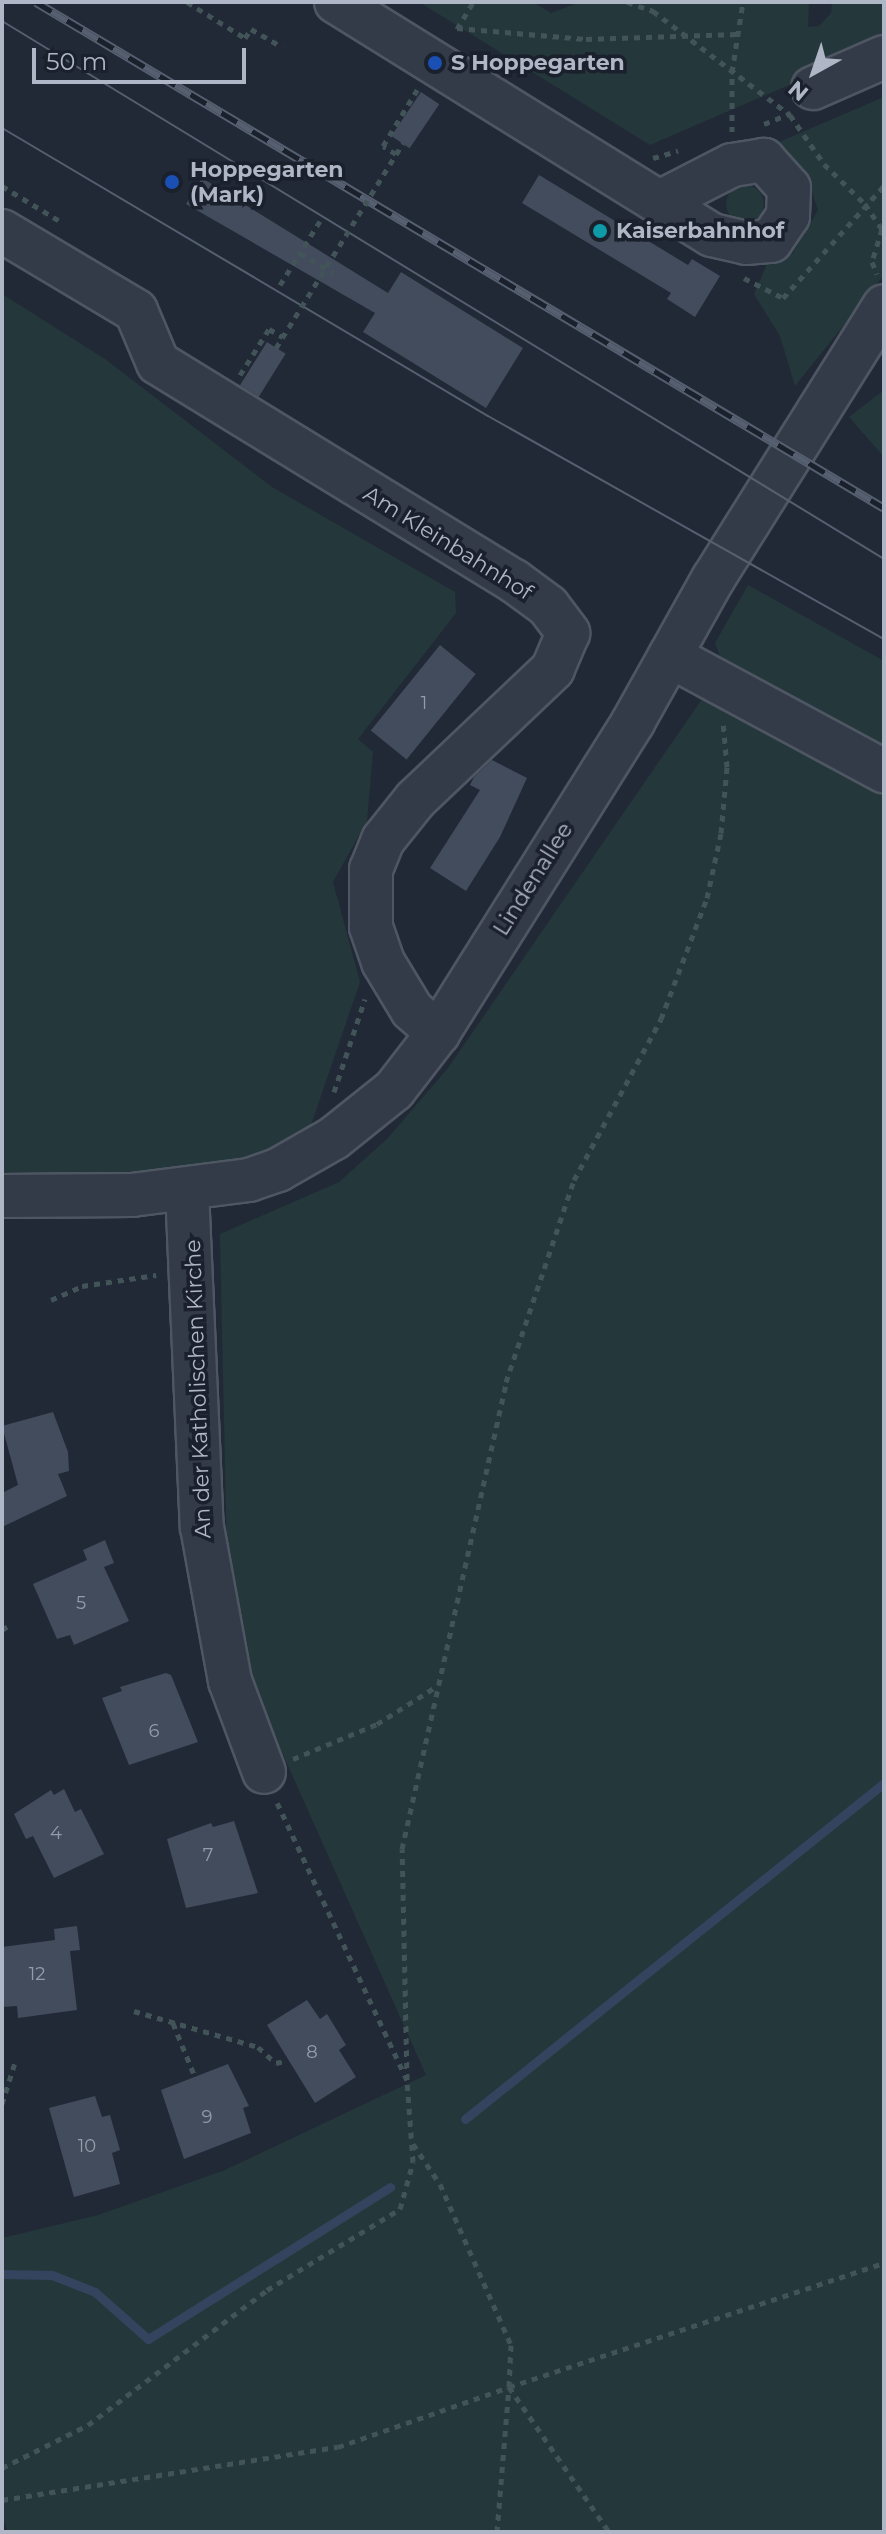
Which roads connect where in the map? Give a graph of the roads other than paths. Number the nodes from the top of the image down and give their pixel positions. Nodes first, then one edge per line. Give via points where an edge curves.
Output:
1 (336, 2) edge
2 (884, 57) edge
3 (813, 88) dead end
4 (660, 202) junction
5 (2, 231) edge
6 (882, 293) edge
7 (670, 656) junction
8 (884, 771) edge
9 (438, 1033) junction
10 (187, 1190) junction
11 (2, 1196) edge
12 (264, 1772) road end

1 - 4 street
2 - 3 street
4 - 4 street via 732,165 748,148 789,188 788,216 771,241 746,243 712,235
5 - 9 street, Am Kleinbahnhof via 136,311 158,363 514,581 548,606 568,633 553,669 415,800 383,840 368,899 383,962 412,1010
6 - 7 street, Lindenallee
7 - 8 street
7 - 9 street, Lindenallee
9 - 10 street, Lindenallee via 394,1090 334,1138 278,1170
10 - 11 street, Lindenallee
10 - 12 street, An der Katholischen Kirche via 202,1527 230,1681

